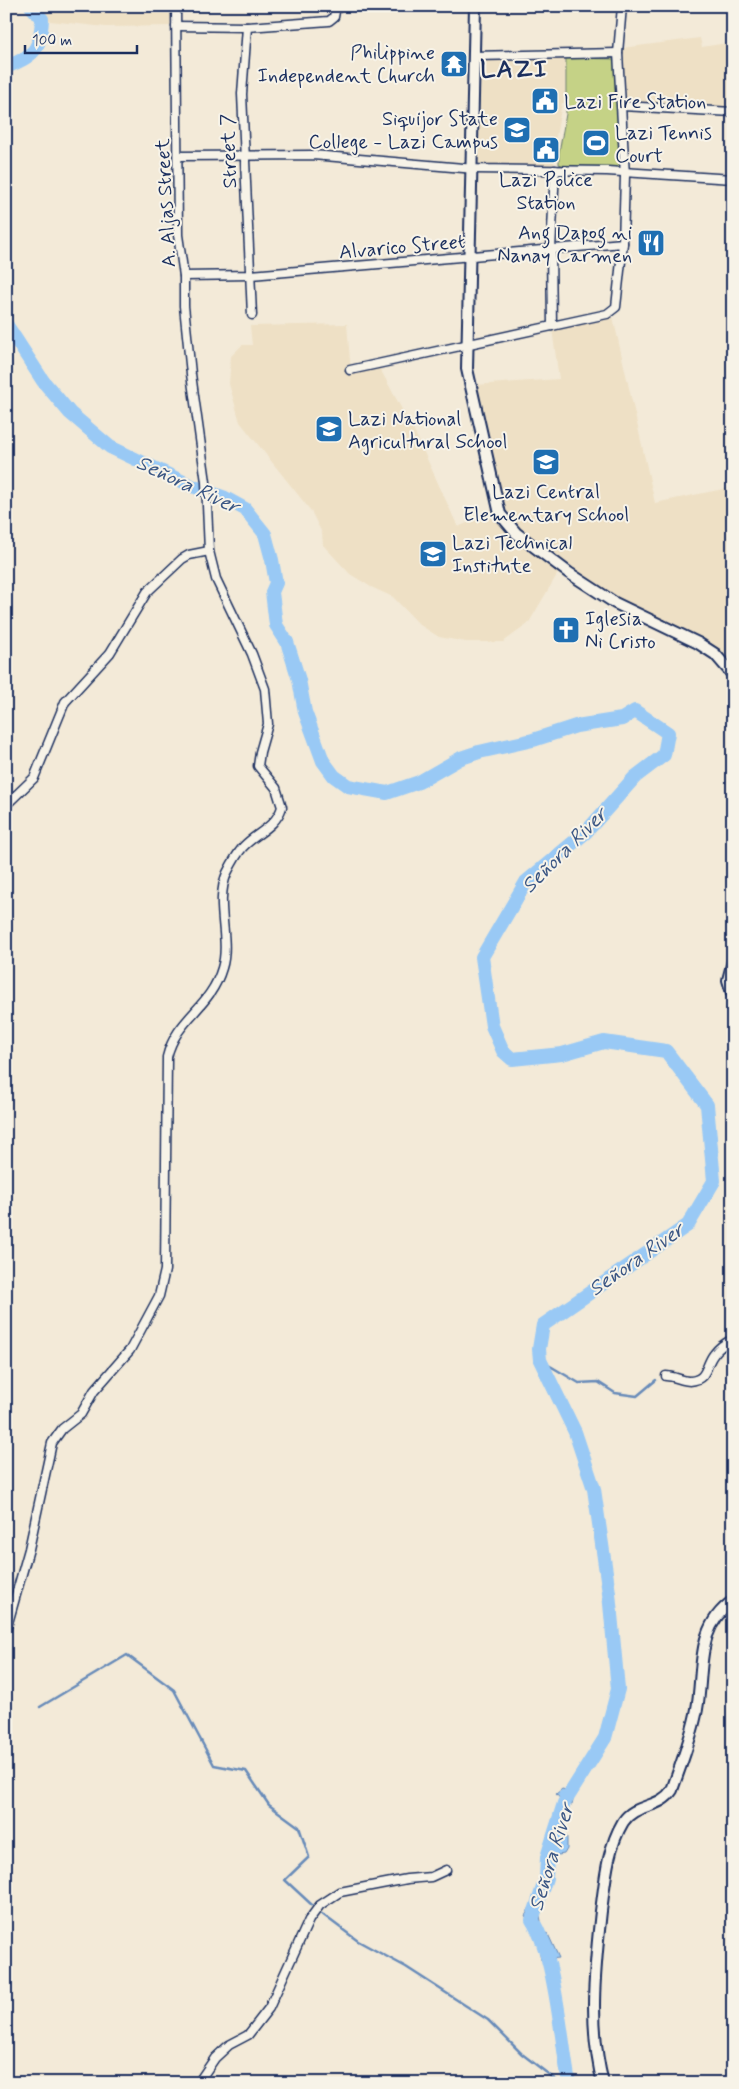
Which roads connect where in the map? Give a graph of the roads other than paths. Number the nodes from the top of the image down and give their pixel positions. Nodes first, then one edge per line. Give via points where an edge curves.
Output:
1 (176, 6) edge
2 (336, 6) edge
3 (475, 6) edge
4 (622, 6) edge
5 (732, 6) edge
6 (733, 13) edge
7 (176, 26) junction
8 (247, 27) junction
9 (618, 53) junction
10 (474, 56) junction
11 (622, 106) junction
12 (733, 112) edge
13 (178, 156) junction
14 (244, 156) junction
15 (471, 168) junction
16 (556, 170) junction
17 (625, 173) junction
18 (733, 180) edge
19 (623, 242) junction
20 (551, 249) junction
21 (468, 256) junction
22 (251, 275) junction
23 (184, 276) junction
24 (252, 315) dead end
25 (552, 326) junction
26 (467, 343) junction
27 (350, 370) dead end
28 (209, 551) junction
29 (733, 675) edge
30 (6, 806) edge
31 (733, 961) edge
32 (733, 996) edge
33 (733, 1339) edge
34 (666, 1376) dead end
35 (733, 1601) edge
36 (6, 1630) edge
37 (446, 1870) dead end
38 (198, 2083) edge
39 (603, 2083) edge

1 - 7 street, A. Aljas Street
2 - 8 street via 332,20
3 - 10 main road
4 - 9 street
5 - 6 street
7 - 8 street
7 - 13 street, A. Aljas Street
8 - 14 street, Street 7 via 242,94
9 - 10 street
9 - 11 street
10 - 15 main road
11 - 12 street
11 - 17 street
13 - 14 street
13 - 23 street, A. Aljas Street via 178,235
14 - 15 street via 313,155
14 - 22 street, Street 7
15 - 16 street
15 - 21 main road
16 - 17 street
16 - 20 street
17 - 18 street
17 - 19 street
19 - 20 street, Alvarico Street
19 - 25 street via 616,307 607,314
20 - 21 street, Alvarico Street
20 - 25 street
21 - 22 street, Alvarico Street
21 - 26 main road
22 - 23 street, Alvarico Street
22 - 24 street, Street 7
23 - 28 street, A. Aljas Street via 184,306 206,482
25 - 26 street
26 - 27 street
26 - 29 main road via 467,369 497,505 507,523 577,579 615,603 698,643 715,654
28 - 30 street via 182,559 147,592 110,653 65,702 34,778
28 - 36 street, A. Aljas Street via 216,579 265,689 268,724 258,766 276,788 282,807 273,823 242,849 227,874 222,899 223,965 210,996 174,1035 167,1057 165,1270 159,1296 130,1350 94,1391 81,1414 62,1429 52,1443 29,1549
31 - 32 main road via 728,980
33 - 34 street via 713,1355 705,1376 700,1379 688,1381
35 - 39 main road via 718,1614 703,1644 697,1710 672,1790 664,1800 628,1815 611,1854 596,1960 594,2006 594,2034
37 - 38 street via 431,1877 407,1878 340,1892 320,1905 308,1920 270,2008 248,2035 229,2045 215,2058

